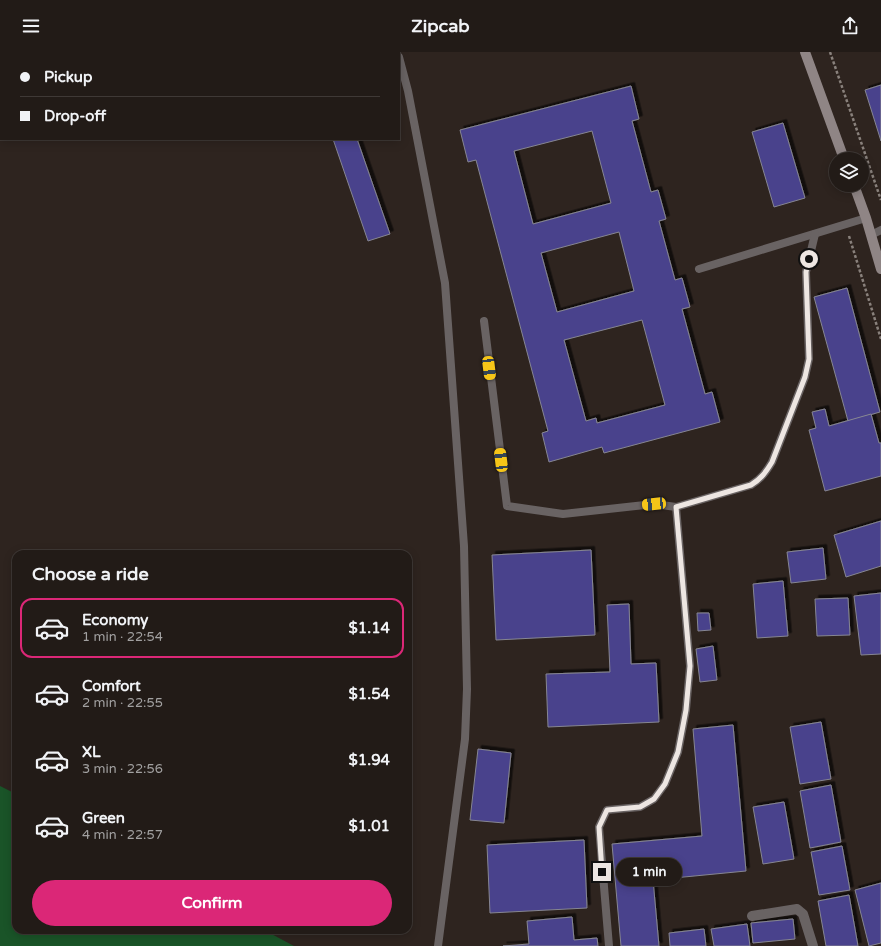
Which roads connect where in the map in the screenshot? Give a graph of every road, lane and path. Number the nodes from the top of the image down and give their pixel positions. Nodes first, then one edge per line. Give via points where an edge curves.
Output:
1 (805, 52) edge
2 (830, 52) edge
3 (400, 61) edge
4 (841, 152) edge
5 (857, 192) edge
6 (881, 200) edge
7 (866, 218) junction
8 (846, 225) junction
9 (881, 230) edge
10 (815, 234) junction
11 (871, 235) junction
12 (699, 269) dead end
13 (881, 269) edge
14 (484, 321) dead end
15 (881, 339) edge
16 (676, 507) junction
17 (752, 916) dead end
18 (438, 946) edge
19 (609, 946) edge
20 (813, 946) edge

1 - 4 street
2 - 6 path
3 - 18 lane via 445,284 464,546 467,689 465,739
5 - 7 street
7 - 8 lane
7 - 11 street
8 - 10 lane
8 - 15 path
9 - 11 lane
10 - 12 lane
10 - 16 lane via 806,272 809,359 805,377 772,462 760,479 751,485
11 - 13 street
14 - 16 lane via 507,506 563,514 654,504
16 - 19 lane via 690,666 686,710 678,752 665,784 654,799 640,807 607,810 599,827
17 - 20 street via 800,910

